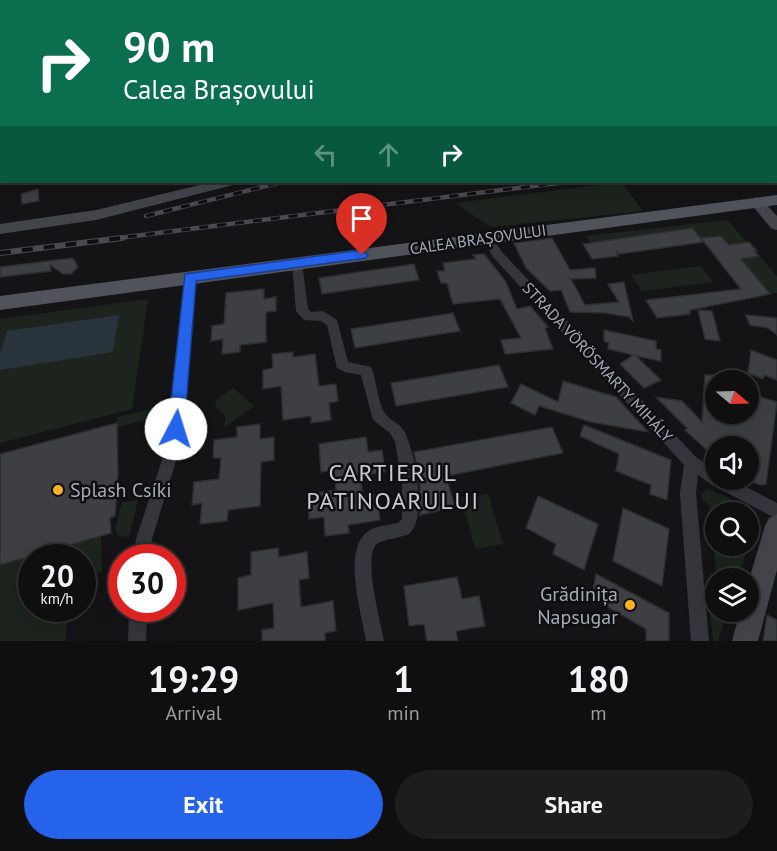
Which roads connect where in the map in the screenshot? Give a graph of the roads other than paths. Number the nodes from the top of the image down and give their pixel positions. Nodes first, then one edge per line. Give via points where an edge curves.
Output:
1 (224, 183) edge
2 (777, 200) edge
3 (756, 202) junction
4 (777, 225) edge
5 (0, 229) edge
6 (487, 238) junction
7 (297, 263) junction
8 (189, 277) junction
9 (0, 303) edge
10 (692, 463) junction
11 (705, 472) edge
12 (736, 490) edge
13 (777, 511) edge
14 (777, 526) edge
15 (143, 544) edge
16 (138, 622) edge
17 (137, 641) edge
18 (375, 641) edge
19 (700, 641) edge
20 (745, 641) edge

1 - 5 street via 96,215
2 - 3 main road, CALEA BRAȘOVULUI
3 - 4 street
3 - 6 main road, CALEA BRAȘOVULUI
6 - 7 main road, CALEA BRAȘOVULUI
6 - 10 street, STRADA VÖRÖSMARTY MIHÁLY via 497,254
7 - 8 main road, CALEA BRAȘOVULUI
7 - 18 street via 302,311 308,317 323,316 333,323 342,364 366,371 378,417 393,426 401,440 411,520 403,529 372,538 363,553
8 - 9 main road, CALEA BRAȘOVULUI
8 - 15 street via 173,448
10 - 11 street, STRADA VÖRÖSMARTY MIHÁLY
10 - 19 street via 688,493
12 - 13 street, STRADA VÖRÖSMARTY MIHÁLY
14 - 20 street
16 - 17 street

